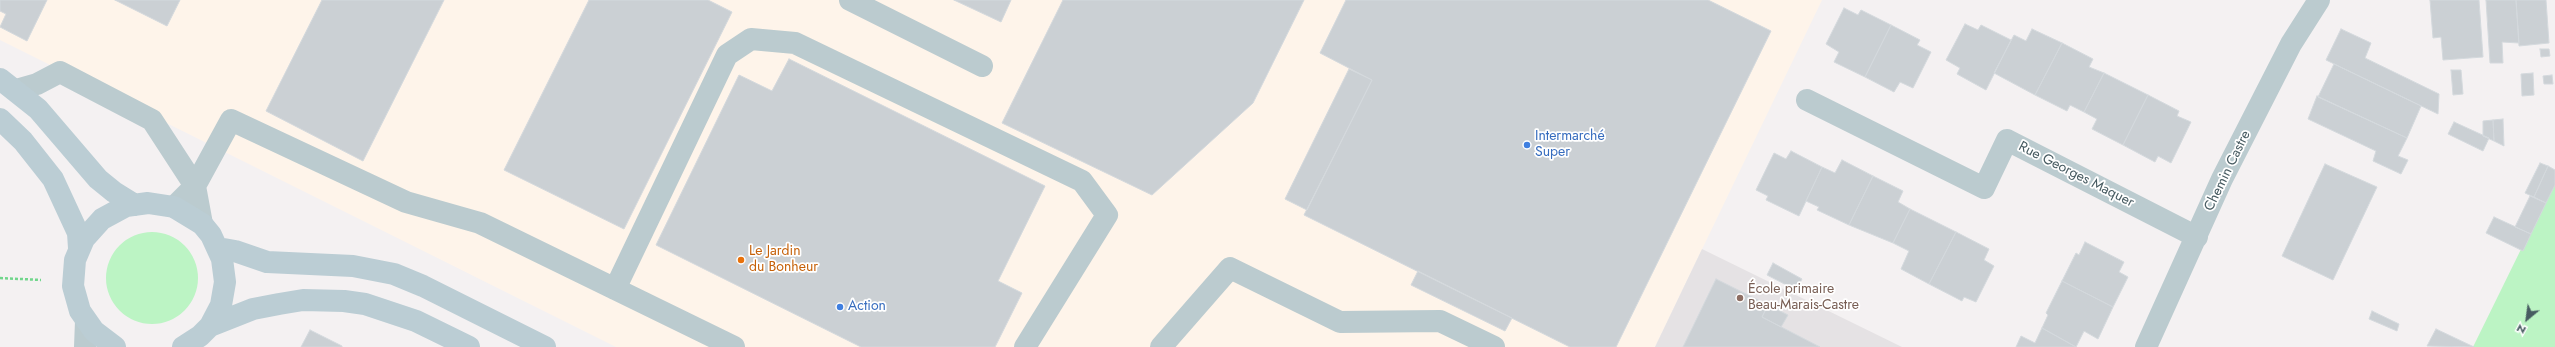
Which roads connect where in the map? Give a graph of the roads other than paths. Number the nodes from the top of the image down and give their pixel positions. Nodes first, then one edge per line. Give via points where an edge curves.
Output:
1 (850, 0) edge
2 (2319, 0) edge
3 (982, 66) dead end
4 (8, 85) edge
5 (1807, 100) dead end
6 (0, 118) edge
7 (195, 186) junction
8 (135, 204) junction
9 (174, 207) junction
10 (202, 224) junction
11 (2197, 237) junction
12 (79, 248) junction
13 (218, 248) junction
14 (615, 289) junction
15 (86, 322) junction
16 (210, 326) junction
17 (84, 347) edge
18 (115, 347) edge
19 (183, 347) edge
20 (469, 347) edge
21 (545, 347) edge
22 (734, 347) edge
23 (1025, 347) edge
24 (1161, 347) edge
25 (1494, 347) edge
26 (2146, 347) edge

1 - 3 street
2 - 11 street, Chemin Castre via 2288,51 2222,179
4 - 7 street via 37,84 60,72 152,120
4 - 8 main road via 38,109 98,178 114,192
5 - 11 street, Rue Georges Maquer via 1984,188 2007,140
6 - 12 main road via 23,141 52,179 78,233
7 - 9 street
7 - 10 street
7 - 14 street via 231,120 406,202 480,223
8 - 9 main road
8 - 12 main road via 102,219 89,232
9 - 10 main road
10 - 13 main road
11 - 26 street, Chemin Castre
12 - 15 main road via 73,273 73,286
13 - 16 main road via 225,282 221,305
13 - 21 main road via 267,262 353,266 394,274
14 - 22 street
14 - 23 street via 727,55 751,39 796,43 1082,181 1107,215
15 - 17 street
15 - 18 main road via 102,340
16 - 19 main road
16 - 20 main road via 254,309 278,304 303,300 344,301 365,304 416,321
24 - 25 street via 1230,268 1340,322 1440,322

